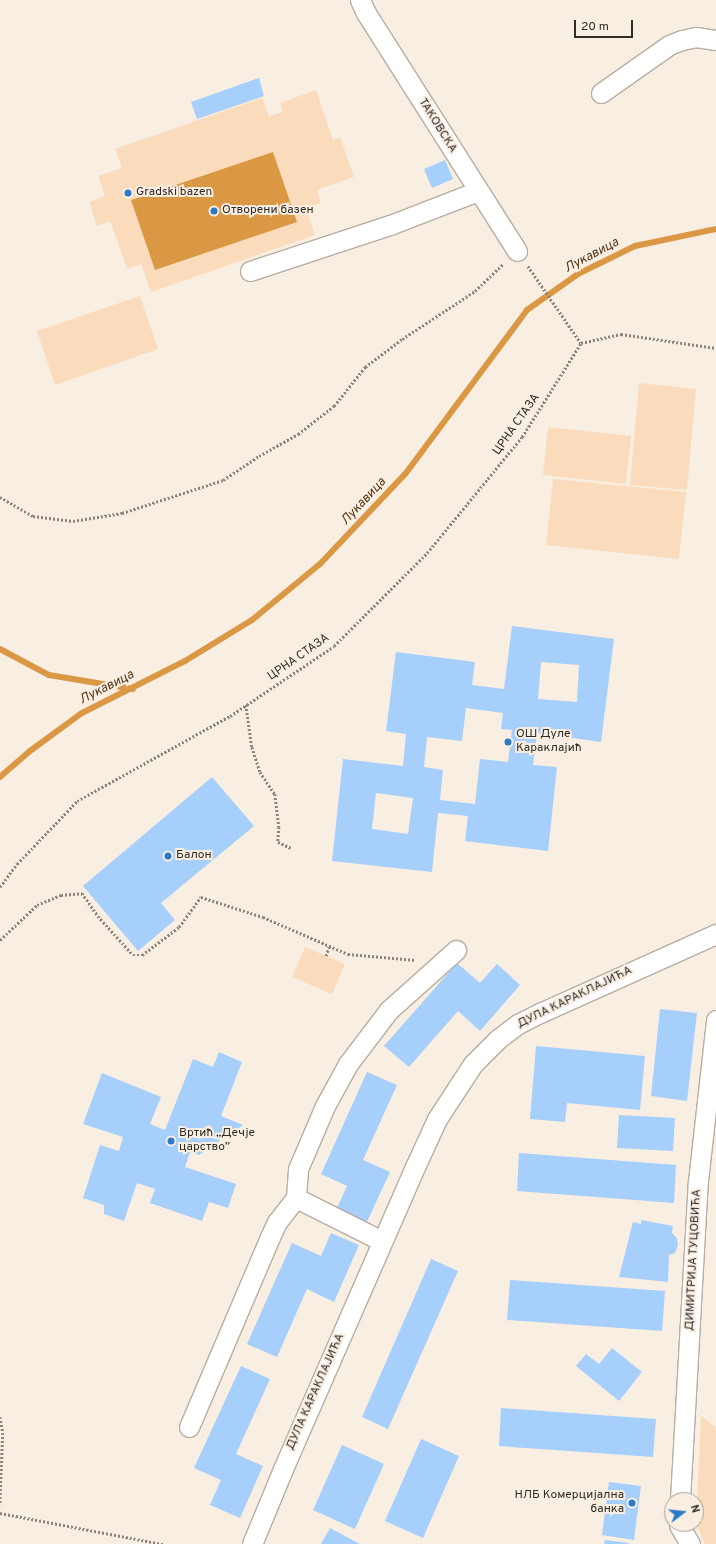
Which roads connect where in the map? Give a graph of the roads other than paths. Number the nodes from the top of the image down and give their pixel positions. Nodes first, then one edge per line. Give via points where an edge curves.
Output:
1 (360, 0) edge
2 (716, 40) edge
3 (601, 93) dead end
4 (478, 191) junction
5 (517, 251) road end
6 (250, 270) dead end
7 (716, 934) edge
8 (456, 950) dead end
9 (716, 1020) edge
10 (296, 1198) junction
11 (382, 1241) junction
12 (188, 1427) dead end
13 (680, 1492) edge
14 (678, 1532) edge
15 (683, 1532) edge
16 (257, 1542) edge
17 (677, 1544) edge
18 (690, 1544) edge

1 - 4 street, ТАКОВСКА
2 - 3 street via 696,37 669,45
4 - 5 street, ТАКОВСКА
4 - 6 street via 390,225
7 - 11 street, ДУЛА КАРАКЛАЈИЋА via 540,1013 518,1024 492,1044 462,1078 437,1120
8 - 10 street via 389,1010 348,1064 319,1120 298,1169
9 - 13 street, ДИМИТРИЈА ТУЦОВИЋА via 698,1181
10 - 11 street
10 - 12 street via 277,1222
11 - 16 street, ДУЛА КАРАКЛАЈИЋА
14 - 17 street
15 - 18 street

